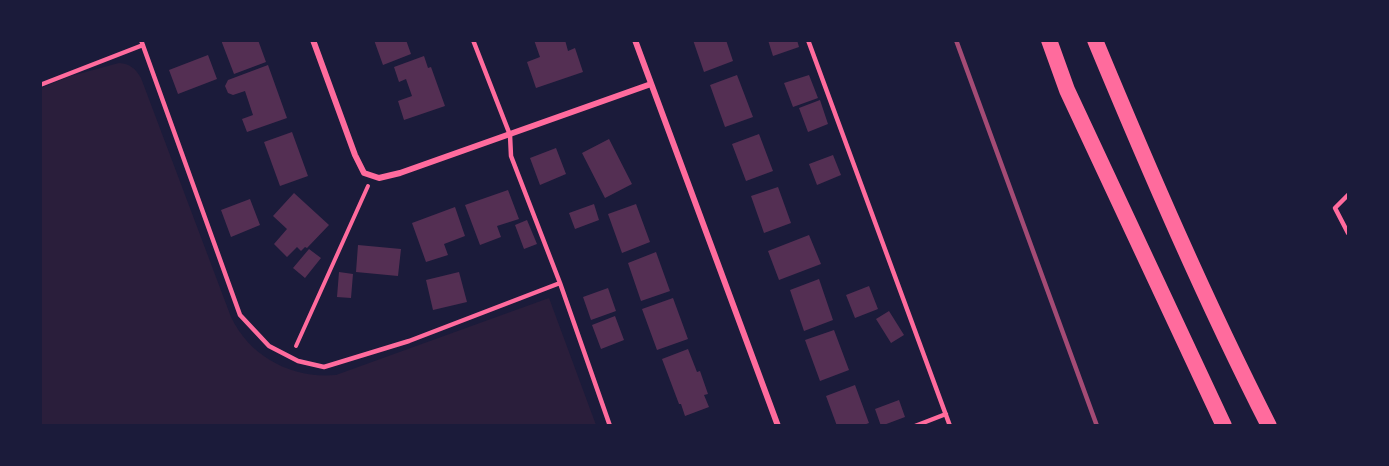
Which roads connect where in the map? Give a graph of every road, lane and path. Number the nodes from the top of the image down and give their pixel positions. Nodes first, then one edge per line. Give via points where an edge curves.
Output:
1 (313, 40) edge
2 (473, 40) edge
3 (635, 40) edge
4 (808, 40) edge
5 (1049, 40) edge
6 (1095, 40) edge
7 (142, 43) edge
8 (651, 84) junction
9 (40, 85) edge
10 (510, 135) junction
11 (365, 190) dead end
12 (1348, 195) edge
13 (1348, 233) edge
14 (560, 283) junction
15 (291, 358) junction
16 (946, 414) junction
17 (610, 426) edge
18 (777, 426) edge
19 (915, 426) edge
20 (950, 426) edge
21 (1224, 426) edge
22 (1269, 426) edge

1 - 10 street via 364,173 379,178 400,173
2 - 10 lane
3 - 8 street
4 - 16 lane
5 - 21 highway via 1067,90
6 - 22 highway via 1146,162
7 - 9 lane
7 - 15 lane via 240,315 268,346
8 - 10 street
8 - 18 street
10 - 14 lane via 511,156
11 - 15 path
12 - 13 lane via 1335,208
14 - 15 lane via 409,341 324,367
14 - 17 lane
16 - 19 lane
16 - 20 lane

